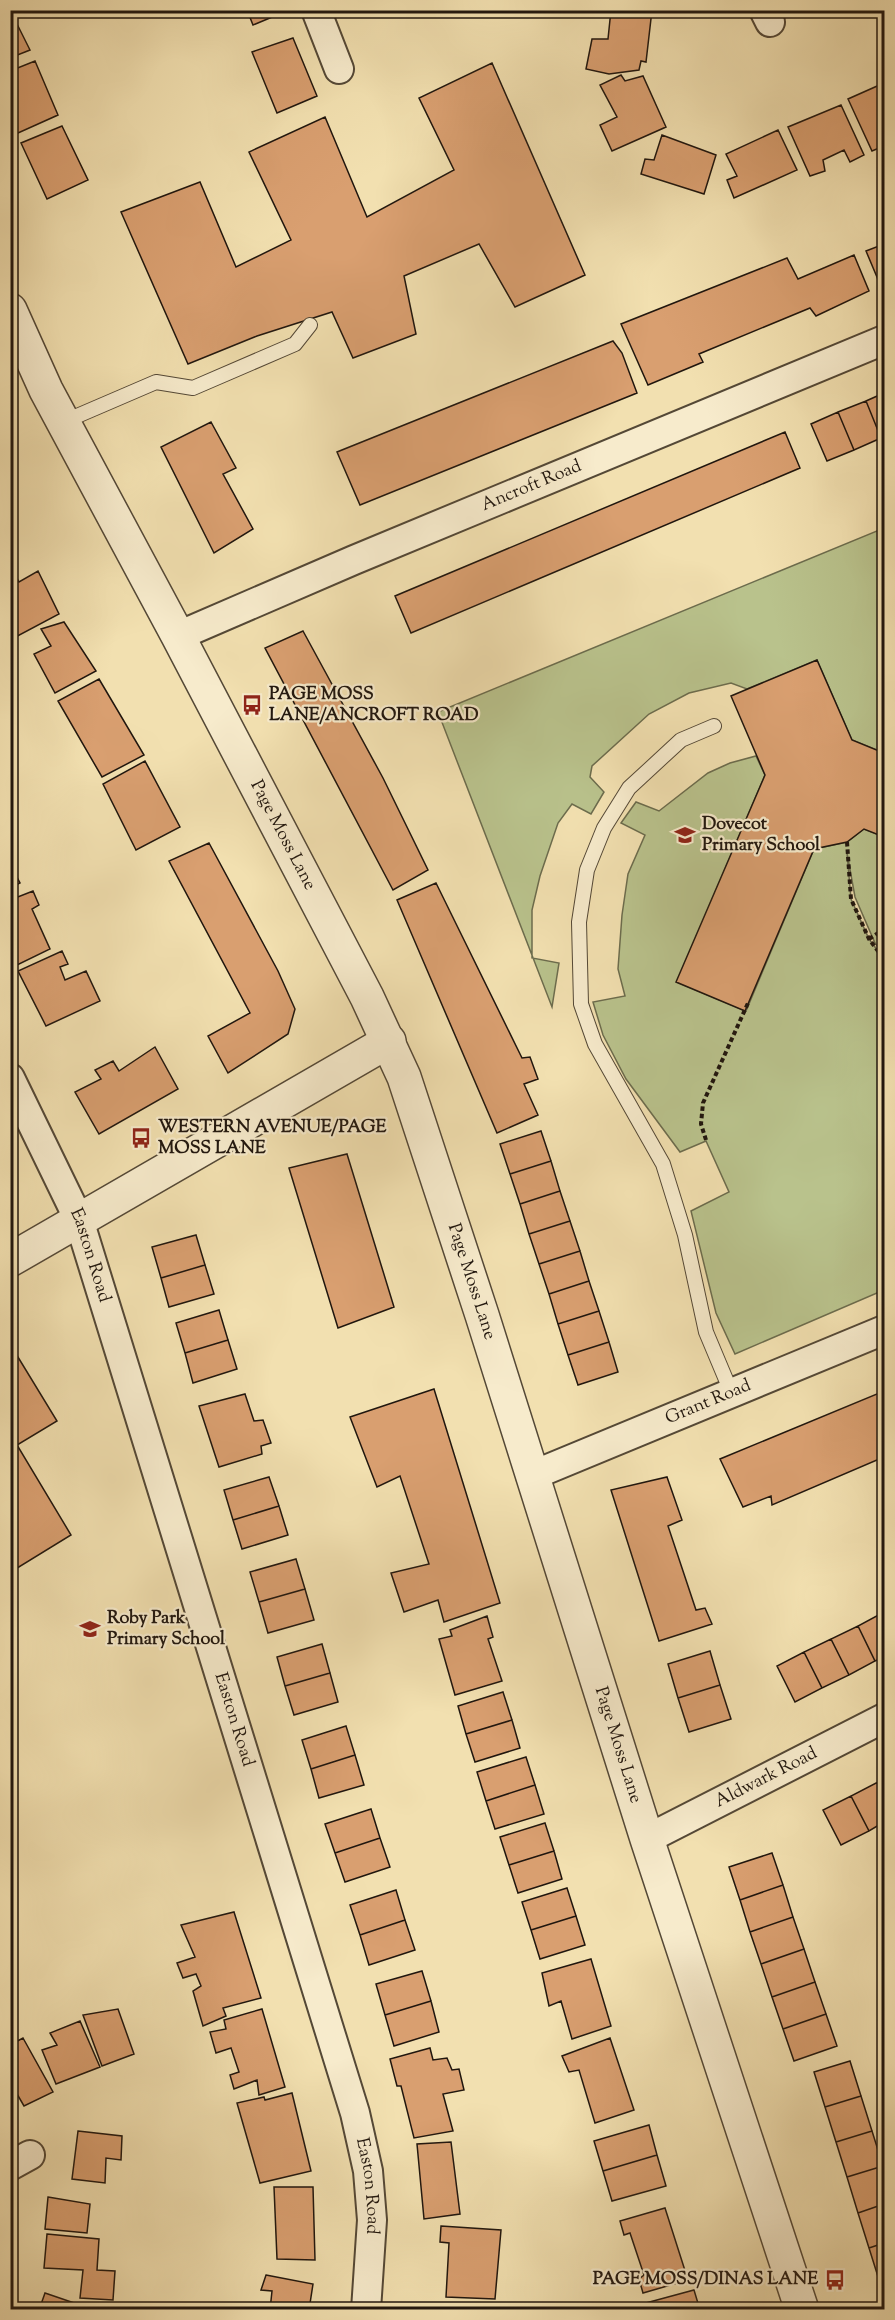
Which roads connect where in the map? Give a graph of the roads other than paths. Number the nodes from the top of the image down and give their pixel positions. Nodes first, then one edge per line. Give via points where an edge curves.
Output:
1 (316, 10) edge
2 (339, 69) dead end
3 (10, 310) edge
4 (310, 325) dead end
5 (885, 340) edge
6 (63, 422) junction
7 (178, 636) junction
8 (714, 726) dead end
9 (389, 1041) junction
10 (10, 1078) edge
11 (79, 1220) junction
12 (10, 1260) edge
13 (885, 1330) edge
14 (732, 1394) junction
15 (531, 1476) junction
16 (885, 1718) edge
17 (647, 1839) junction
18 (366, 2310) edge
19 (802, 2310) edge

1 - 2 street
3 - 6 street, Page Moss Lane
4 - 6 lane via 295,344 193,388 156,382
5 - 7 street, Ancroft Road
6 - 7 street, Page Moss Lane
7 - 9 street, Page Moss Lane
8 - 14 lane via 681,740 629,788 604,828 587,870 579,922 581,1004 595,1044 663,1164 685,1235 706,1332
9 - 11 street
9 - 15 street, Page Moss Lane via 423,1131
10 - 11 street, Easton Road
11 - 12 street
11 - 18 street, Easton Road via 355,2113 368,2171 372,2220
13 - 14 street, Grant Road
14 - 15 street, Grant Road
15 - 17 street, Page Moss Lane
16 - 17 street, Aldwark Road
17 - 19 street, Page Moss Lane

